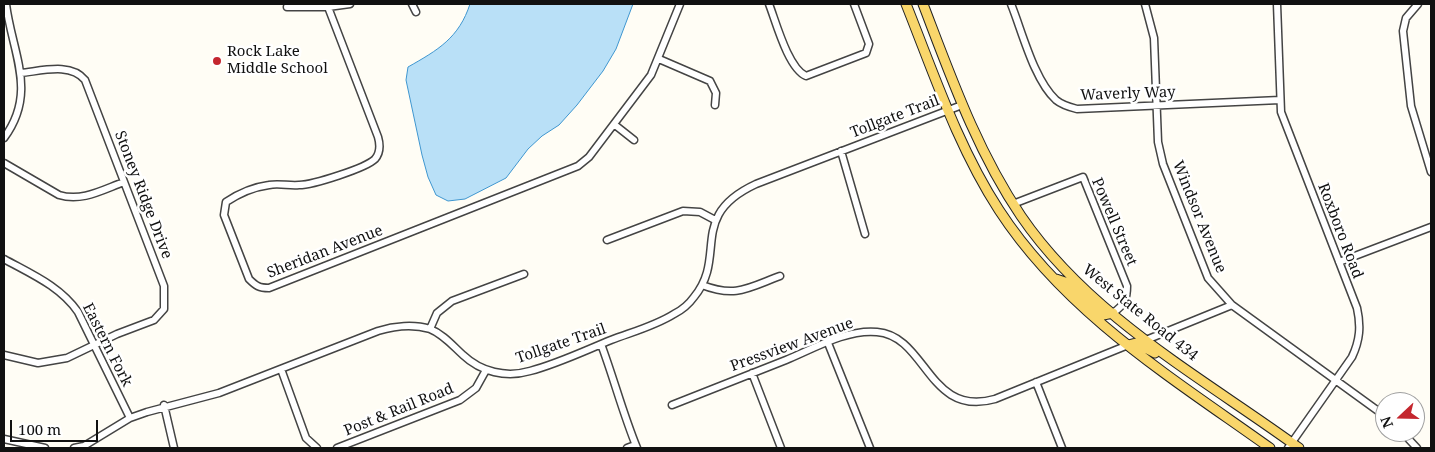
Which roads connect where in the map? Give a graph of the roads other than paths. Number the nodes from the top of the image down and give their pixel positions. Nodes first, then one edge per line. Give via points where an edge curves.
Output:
1 (6, 4) edge
2 (350, 4) edge
3 (412, 4) edge
4 (680, 4) edge
5 (769, 4) edge
6 (854, 4) edge
7 (906, 4) edge
8 (923, 4) edge
9 (1011, 4) edge
10 (1145, 4) edge
11 (1276, 4) edge
12 (1418, 4) edge
13 (287, 7) dead end
14 (328, 7) junction
15 (416, 12) dead end
16 (660, 59) junction
17 (21, 72) junction
18 (1280, 100) junction
19 (715, 105) dead end
20 (962, 105) junction
21 (1156, 106) junction
22 (948, 110) junction
23 (614, 125) junction
24 (4, 138) edge
25 (634, 140) dead end
26 (841, 151) junction
27 (4, 162) edge
28 (1431, 172) edge
29 (124, 182) junction
30 (1013, 204) junction
31 (715, 220) junction
32 (1431, 227) edge
33 (865, 234) dead end
34 (608, 240) dead end
35 (4, 259) edge
36 (1339, 262) junction
37 (524, 274) dead end
38 (780, 276) dead end
39 (1053, 279) junction
40 (702, 285) junction
41 (1232, 306) junction
42 (1113, 313) junction
43 (430, 329) junction
44 (1146, 340) junction
45 (828, 343) junction
46 (600, 344) junction
47 (94, 345) junction
48 (1128, 345) junction
49 (4, 355) edge
50 (1183, 368) junction
51 (281, 369) junction
52 (486, 370) junction
53 (752, 373) junction
54 (1337, 380) junction
55 (1036, 382) junction
56 (672, 405) dead end
57 (164, 406) junction
58 (1375, 408) edge
59 (130, 418) junction
60 (4, 439) edge
61 (1293, 446) edge
62 (636, 447) edge
63 (45, 448) edge
64 (74, 448) edge
65 (174, 448) edge
66 (317, 448) edge
67 (337, 448) edge
68 (627, 448) edge
69 (780, 448) edge
70 (870, 448) edge
71 (1062, 448) edge
72 (1270, 448) edge

1 - 17 street
2 - 14 street
3 - 15 street
4 - 16 street, Sheridan Avenue
5 - 6 street via 792,64 800,73 812,75 862,55 868,48 867,36
7 - 22 main road
8 - 20 main road, West State Road 434
9 - 21 street, Waverly Way via 1040,79 1056,100 1077,109
10 - 21 street, Windsor Avenue via 1154,38
11 - 18 street, Roxboro Road
12 - 28 street via 1406,18 1403,31 1411,106
13 - 14 street
14 - 23 street, Sheridan Avenue via 378,137 379,152 371,162 323,181 299,185 270,184 226,202 224,215 249,279 256,286 269,288 578,166 589,158
16 - 19 street via 710,81 716,93
16 - 23 street, Sheridan Avenue
17 - 24 street via 20,105
17 - 29 street, Stoney Ridge Drive via 62,69 82,76
18 - 21 street, Waverly Way
18 - 36 street, Roxboro Road via 1284,121
20 - 22 street, Tollgate Trail
20 - 30 main road, West State Road 434 via 986,159
21 - 41 street, Windsor Avenue via 1163,164 1208,278
22 - 26 street, Tollgate Trail
22 - 39 main road via 972,163 999,210
23 - 25 street
26 - 31 street, Tollgate Trail via 748,187 733,197
26 - 33 street
27 - 29 street via 69,198 86,196
29 - 47 street, Stoney Ridge Drive via 164,286 166,301 164,309 154,320
30 - 42 main road, West State Road 434 via 1065,269
30 - 42 street, Powell Street via 1082,177 1127,286 1123,306
31 - 34 street via 700,212 683,211
31 - 40 street, Tollgate Trail via 709,244 709,264
32 - 36 street
35 - 47 street, Eastern Fork via 69,299
36 - 54 street, Roxboro Road via 1357,308 1360,325 1357,347
37 - 43 street via 452,301 438,314
38 - 40 street via 734,292
39 - 42 main road via 1066,282 1103,315
39 - 48 main road
40 - 46 street, Tollgate Trail via 675,314
41 - 44 street
41 - 54 street, Windsor Avenue
42 - 44 main road, West State Road 434
43 - 51 street, Tollgate Trail via 404,326 386,329
43 - 52 street, Tollgate Trail
44 - 50 main road, West State Road 434
45 - 53 street, Pressview Avenue
45 - 55 street, Pressview Avenue via 864,332 886,334 909,350 942,389 965,401 984,402
45 - 70 street
46 - 52 street, Tollgate Trail via 518,374
46 - 62 street via 617,385 623,415
47 - 49 street via 52,363
47 - 59 street, Eastern Fork
48 - 50 main road via 1136,343 1148,348 1170,364
48 - 55 street, Pressview Avenue
48 - 72 main road
50 - 61 main road, West State Road 434
51 - 57 street, Tollgate Trail via 219,393
51 - 66 street via 306,438
52 - 67 street, Post & Rail Road via 476,388 460,400
53 - 56 street, Pressview Avenue
53 - 69 street
54 - 58 street, Windsor Avenue
54 - 61 street, Roxboro Road
55 - 71 street
57 - 59 street, Tollgate Trail
57 - 65 street
59 - 64 street, Tollgate Trail
60 - 63 street
62 - 68 street

